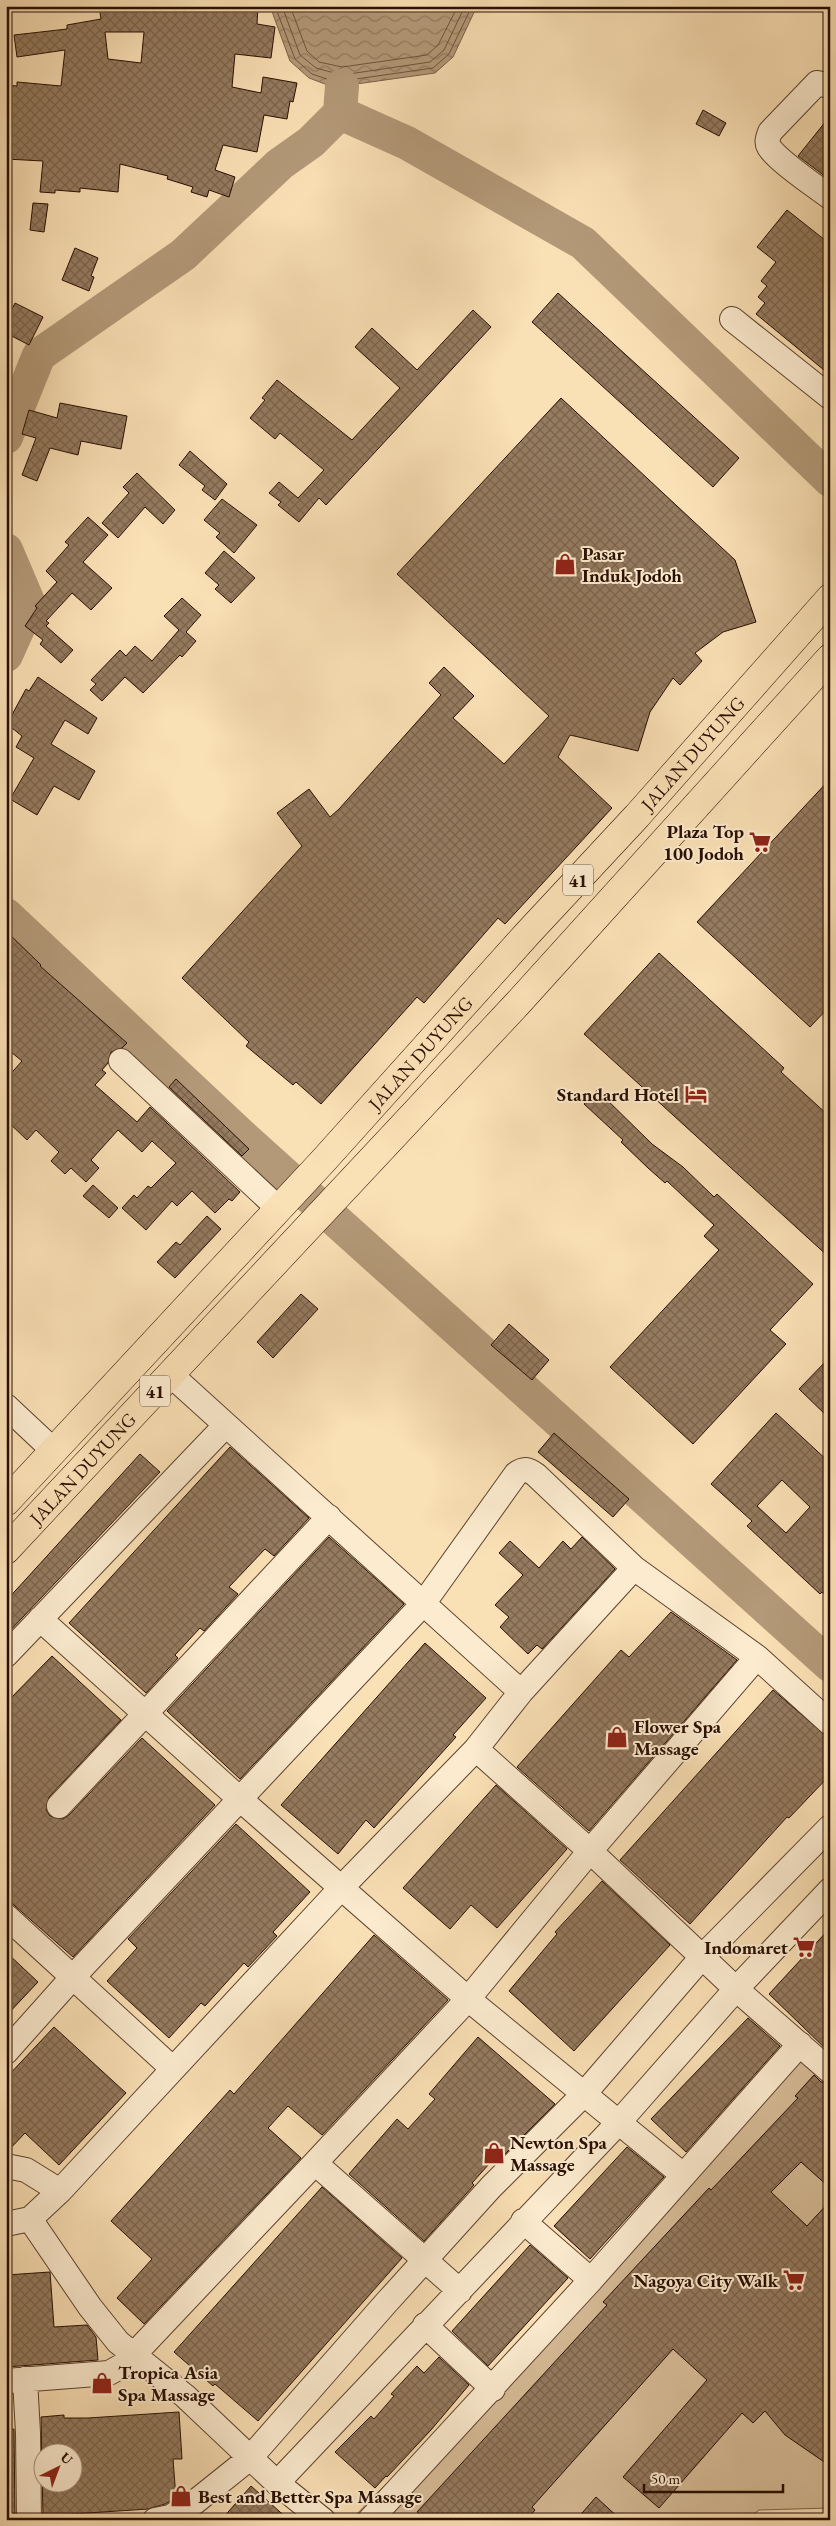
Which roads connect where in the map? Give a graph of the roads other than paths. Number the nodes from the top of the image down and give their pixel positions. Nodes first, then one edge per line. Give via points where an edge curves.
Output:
1 (830, 86) edge
2 (830, 197) edge
3 (732, 319) dead end
4 (830, 397) edge
5 (830, 598) edge
6 (779, 656) junction
7 (830, 658) edge
8 (807, 684) junction
9 (121, 1061) dead end
10 (282, 1206) junction
11 (171, 1375) junction
12 (6, 1406) edge
13 (225, 1426) junction
14 (53, 1450) junction
15 (6, 1502) edge
16 (329, 1516) junction
17 (6, 1550) edge
18 (634, 1568) junction
19 (423, 1604) junction
20 (40, 1619) junction
21 (6, 1655) edge
22 (757, 1657) junction
23 (521, 1692) junction
24 (146, 1714) junction
25 (830, 1723) edge
26 (476, 1749) junction
27 (241, 1800) junction
28 (59, 1806) dead end
29 (830, 1827) edge
30 (590, 1852) junction
31 (342, 1887) junction
32 (830, 1890) edge
33 (6, 1916) edge
34 (702, 1957) junction
35 (72, 1978) junction
36 (736, 1989) junction
37 (468, 1998) junction
38 (800, 2044) junction
39 (6, 2052) edge
40 (172, 2068) junction
41 (830, 2071) edge
42 (584, 2094) junction
43 (620, 2121) junction
44 (316, 2163) junction
45 (6, 2166) edge
46 (683, 2174) junction
47 (60, 2191) junction
48 (30, 2218) junction
49 (523, 2222) junction
50 (6, 2224) edge
51 (425, 2260) junction
52 (591, 2280) junction
53 (460, 2290) junction
54 (425, 2325) junction
55 (133, 2355) junction
56 (16, 2380) edge
57 (493, 2389) junction
58 (250, 2458) junction
59 (277, 2483) junction
60 (29, 2520) edge
61 (156, 2520) edge
62 (323, 2520) edge
63 (370, 2520) edge

1 - 2 street via 816,83 770,132 767,140 780,158
3 - 4 street
5 - 6 highway, JALAN DUYUNG / 41
6 - 8 highway
6 - 10 highway, JALAN DUYUNG / 41
7 - 8 highway, JALAN DUYUNG / 41
8 - 11 highway, JALAN DUYUNG / 41 via 518,1003
9 - 10 street
10 - 14 highway, JALAN DUYUNG / 41
11 - 13 street
11 - 17 highway, JALAN DUYUNG / 41
12 - 14 street
13 - 16 street
13 - 20 street
14 - 15 highway, JALAN DUYUNG / 41
16 - 19 street
16 - 24 street
18 - 19 street via 536,1475 522,1470
18 - 22 street
18 - 23 street
19 - 23 street
19 - 27 street
20 - 21 street
20 - 24 street
22 - 25 street
22 - 30 street
23 - 26 street
24 - 27 street
24 - 28 street
26 - 30 street
26 - 31 street
27 - 31 street
27 - 35 street
29 - 34 street
30 - 34 street
30 - 37 street
31 - 37 street
31 - 40 street
32 - 36 street
33 - 35 street
34 - 36 street
34 - 42 street
35 - 39 street
35 - 40 street
36 - 38 street
36 - 43 street
37 - 42 street
37 - 44 street
38 - 41 street
38 - 46 street
40 - 47 street
42 - 43 street
42 - 51 street via 491,2187
43 - 46 street
43 - 49 street
44 - 51 street
44 - 55 street
45 - 47 street via 26,2170
46 - 52 street
47 - 48 street
48 - 50 street
48 - 55 street via 109,2333
49 - 52 street
49 - 53 street
51 - 53 street
51 - 58 street
52 - 57 street
53 - 54 street
54 - 57 street
54 - 59 street
55 - 56 street via 120,2368 109,2373
55 - 58 street via 185,2396
56 - 60 street via 28,2433
57 - 63 street
58 - 59 street
58 - 61 street via 195,2502 170,2517
59 - 62 street

